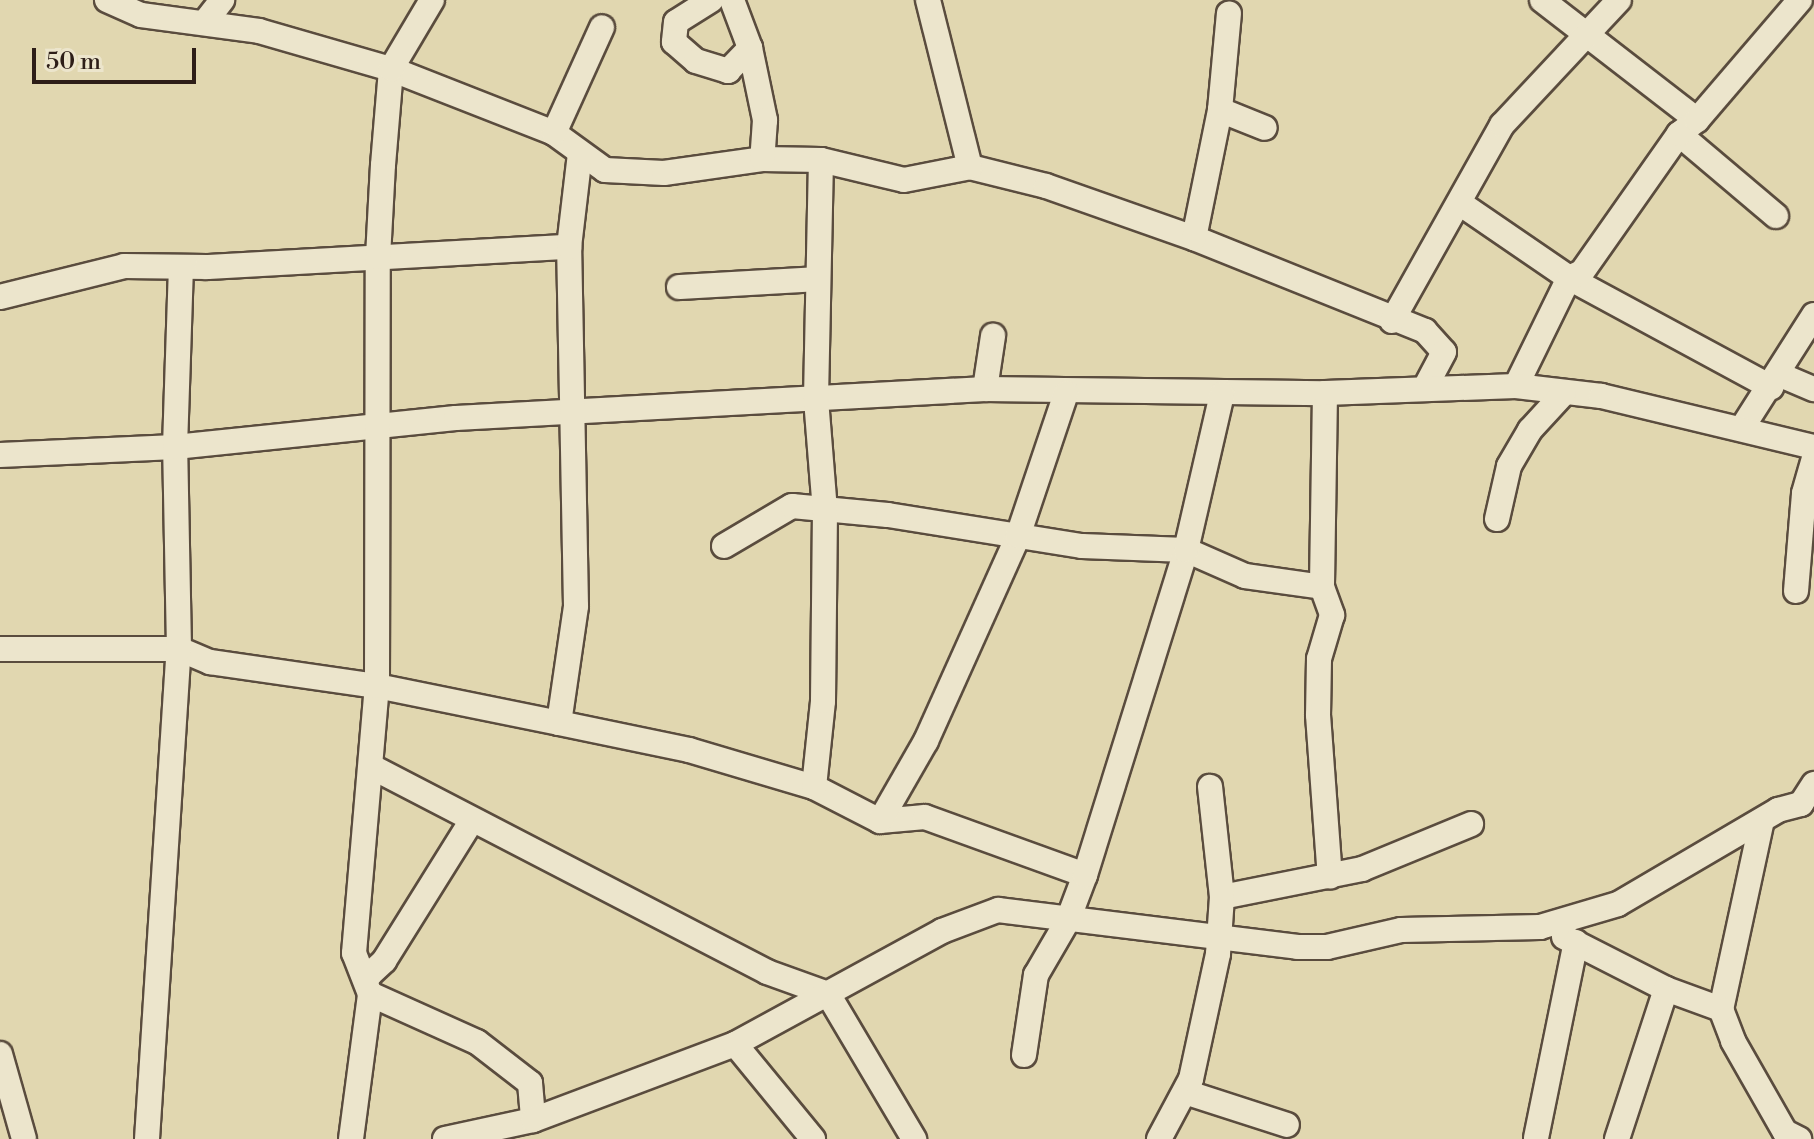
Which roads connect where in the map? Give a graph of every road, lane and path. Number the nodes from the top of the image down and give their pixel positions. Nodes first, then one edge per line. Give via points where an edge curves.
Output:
1 (107, 0) edge
2 (222, 0) edge
3 (432, 0) edge
4 (711, 0) edge
5 (732, 0) edge
6 (928, 0) edge
7 (1542, 0) edge
8 (1619, 0) edge
9 (1800, 0) edge
10 (1229, 13) dead end
11 (205, 22) junction
12 (602, 27) dead end
13 (1589, 37) junction
14 (750, 48) junction
15 (391, 69) junction
16 (1220, 110) junction
17 (1688, 127) junction
18 (1265, 128) dead end
19 (554, 133) junction
20 (580, 154) junction
21 (762, 159) junction
22 (821, 160) junction
23 (970, 167) junction
24 (1461, 204) junction
25 (1776, 216) dead end
26 (1194, 238) junction
27 (569, 247) junction
28 (378, 257) junction
29 (181, 268) junction
30 (1569, 278) junction
31 (816, 279) junction
32 (679, 287) dead end
33 (0, 297) edge
34 (1814, 315) edge
35 (1392, 321) junction
36 (993, 336) dead end
37 (1774, 381) junction
38 (1516, 386) junction
39 (1425, 387) junction
40 (985, 389) junction
41 (1814, 389) edge
42 (1066, 393) junction
43 (1325, 393) junction
44 (1564, 393) junction
45 (1222, 394) junction
46 (816, 398) junction
47 (573, 410) junction
48 (1742, 428) junction
49 (378, 429) junction
50 (175, 447) junction
51 (1814, 447) edge
52 (0, 455) edge
53 (1814, 458) edge
54 (825, 511) junction
55 (1497, 519) dead end
56 (1018, 536) junction
57 (724, 546) dead end
58 (1186, 550) junction
59 (1322, 587) junction
60 (1796, 591) dead end
61 (0, 649) edge
62 (179, 649) junction
63 (377, 686) junction
64 (559, 723) junction
65 (372, 767) junction
66 (814, 787) junction
67 (1210, 787) dead end
68 (1810, 800) edge
69 (1762, 820) junction
70 (880, 821) junction
71 (471, 822) junction
72 (1471, 824) dead end
73 (1085, 875) junction
74 (1330, 877) junction
75 (1222, 897) junction
76 (1068, 920) junction
77 (1540, 927) junction
78 (1216, 934) junction
79 (1576, 942) junction
80 (362, 970) junction
81 (1666, 989) junction
82 (370, 994) junction
83 (828, 994) junction
84 (1721, 1009) junction
85 (735, 1044) junction
86 (0, 1054) edge
87 (1024, 1055) dead end
88 (1185, 1092) junction
89 (533, 1120) junction
90 (1287, 1125) dead end
91 (1536, 1138) edge
92 (24, 1139) edge
93 (147, 1139) edge
94 (351, 1139) edge
95 (445, 1139) edge
96 (813, 1139) edge
97 (914, 1139) edge
98 (1159, 1139) edge
99 (1617, 1139) edge
100 (1799, 1139) edge

1 - 11 street via 141,15
2 - 11 street
3 - 15 street
4 - 14 street via 676,22 674,42 696,61 728,71
5 - 14 street
6 - 23 street
7 - 13 street
8 - 13 street
9 - 17 street
10 - 16 street
11 - 15 street via 259,31
12 - 19 street
13 - 17 street
13 - 24 street via 1502,125
14 - 21 street via 765,120
15 - 19 street
15 - 28 street
16 - 18 street
16 - 26 street
17 - 25 street
17 - 30 street via 1582,272
19 - 20 street
20 - 21 street via 605,170 664,173
20 - 27 street
21 - 22 street
22 - 23 street via 904,180
22 - 31 street
23 - 26 street via 1046,186
24 - 30 street
24 - 35 street
26 - 35 street via 1341,295
27 - 28 street
27 - 47 street
28 - 29 street
28 - 49 street
29 - 33 street via 124,266
29 - 50 street
30 - 37 street
30 - 38 street
31 - 32 street
31 - 46 street
34 - 37 street
35 - 39 street via 1425,331 1444,352
36 - 40 street
37 - 41 street
37 - 48 street
38 - 39 street
38 - 44 street
39 - 43 street
40 - 42 street
40 - 46 street
42 - 45 street
42 - 56 street
43 - 45 street
43 - 59 street
44 - 48 street via 1601,396
44 - 55 street via 1530,430 1509,466
45 - 58 street
46 - 47 street
46 - 54 street
47 - 49 street
47 - 64 street via 576,606
48 - 51 street
49 - 50 street
49 - 63 street
50 - 52 street
50 - 62 street
53 - 60 street via 1804,493
54 - 56 street via 888,515
54 - 57 street via 792,506
54 - 66 street via 823,701
56 - 58 street via 1082,546
56 - 70 street via 926,741
58 - 59 street via 1245,576
58 - 73 street
59 - 74 street via 1332,615 1319,659 1318,715
61 - 62 street
62 - 63 street via 210,662
62 - 93 street
63 - 64 street
63 - 65 street
64 - 66 street via 689,750
65 - 71 street
65 - 80 street via 354,953
66 - 70 street
67 - 75 street
68 - 69 street
69 - 77 street via 1618,904
69 - 84 street
70 - 73 street via 925,817
71 - 80 street via 384,961 369,975
71 - 83 street via 767,972
72 - 74 street
73 - 76 street
74 - 75 street
75 - 78 street
76 - 78 street
76 - 83 street via 998,910 942,931
76 - 87 street via 1036,975
77 - 78 street via 1401,930 1327,947
77 - 79 street
78 - 88 street via 1218,954 1200,1048
79 - 81 street
79 - 91 street
80 - 82 street
81 - 84 street
81 - 99 street
82 - 89 street via 477,1042 509,1066 530,1083
82 - 94 street
83 - 85 street
83 - 97 street
84 - 100 street via 1733,1041 1785,1132
85 - 89 street
85 - 96 street
86 - 92 street
88 - 90 street
88 - 98 street
89 - 95 street

